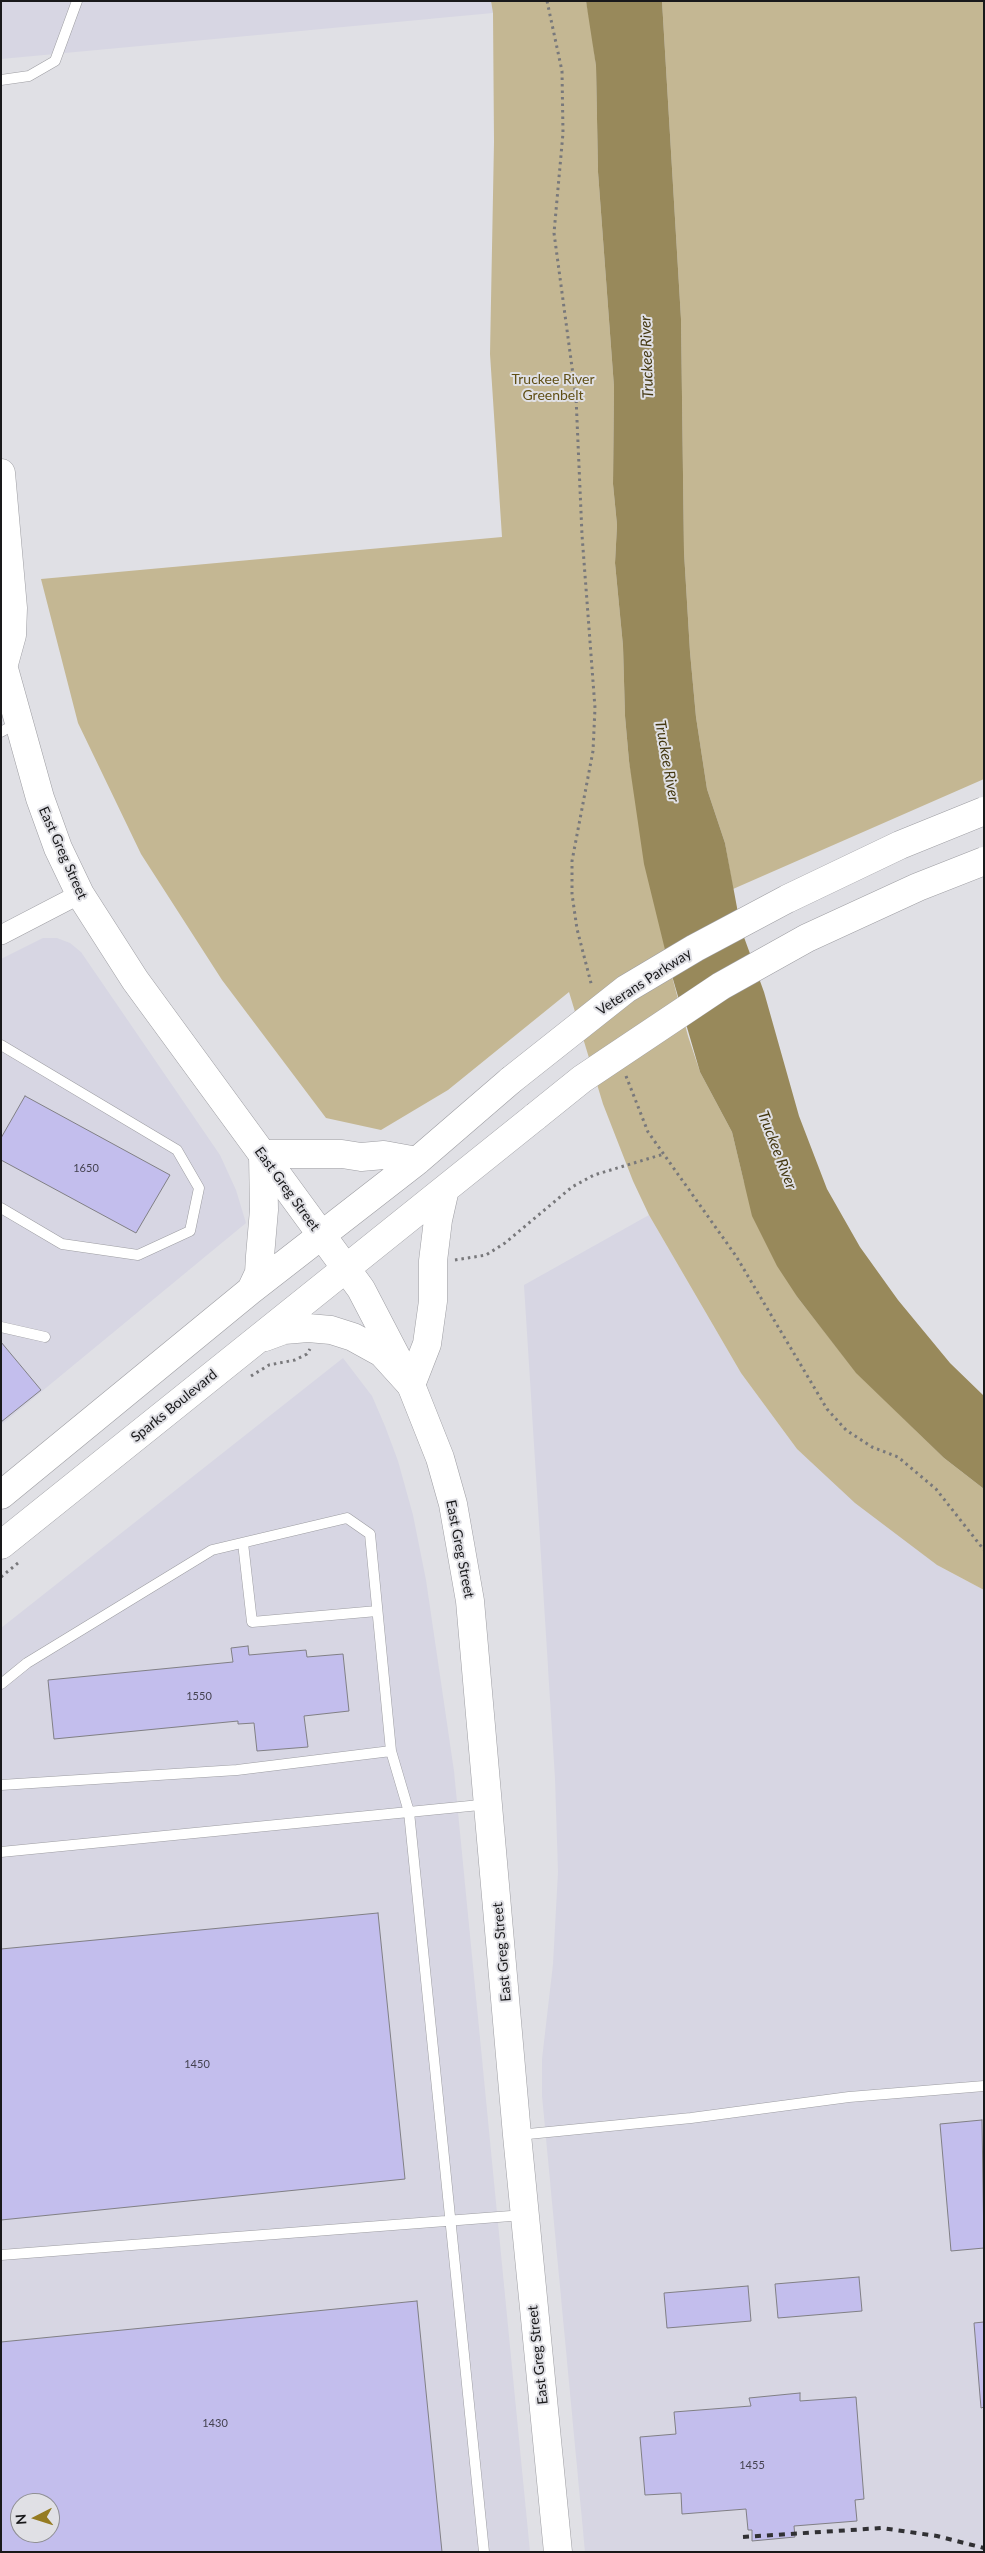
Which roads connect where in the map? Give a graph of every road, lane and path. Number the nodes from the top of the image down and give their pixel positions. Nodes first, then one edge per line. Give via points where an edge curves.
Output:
1 (77, 1) edge
2 (547, 1) edge
3 (1, 80) edge
4 (1, 473) edge
5 (2, 663) edge
6 (9, 727) edge
7 (984, 811) edge
8 (984, 861) edge
9 (80, 894) junction
10 (1, 935) edge
11 (594, 996) dead end
12 (1, 1044) edge
13 (626, 1074) dead end
14 (263, 1154) junction
15 (664, 1154) junction
16 (417, 1161) junction
17 (445, 1189) junction
18 (1, 1208) edge
19 (322, 1237) junction
20 (454, 1260) dead end
21 (347, 1268) junction
22 (251, 1290) junction
23 (1, 1327) edge
24 (45, 1337) dead end
25 (256, 1340) junction
26 (312, 1347) dead end
27 (248, 1378) dead end
28 (410, 1385) junction
29 (1, 1494) edge
30 (243, 1543) junction
31 (984, 1550) edge
32 (13, 1552) edge
33 (1, 1577) edge
34 (378, 1611) junction
35 (1, 1684) edge
36 (391, 1751) junction
37 (1, 1785) edge
38 (480, 1805) dead end
39 (409, 1812) junction
40 (1, 1852) edge
41 (984, 2086) edge
42 (517, 2135) junction
43 (525, 2215) junction
44 (450, 2221) junction
45 (1, 2255) edge
46 (484, 2552) edge
47 (558, 2552) edge

1 - 3 lane via 55,60 29,76
2 - 11 path via 562,71 563,133 554,233 576,397 595,708 593,751 572,861 572,894
4 - 5 main road, East Greg Street via 13,608 12,635
5 - 6 main road, East Greg Street
6 - 9 main road, East Greg Street
7 - 16 main road, Veterans Parkway, bridge via 900,845 786,899 626,989 511,1080
8 - 17 main road, bridge via 918,887 808,938 721,986 590,1074
9 - 10 street
9 - 14 main road, East Greg Street via 135,980
12 - 18 lane via 177,1150 199,1188 190,1231 138,1255 62,1244
13 - 15 path via 648,1132
14 - 16 main road via 384,1155
14 - 19 main road, East Greg Street
14 - 22 main road via 264,1210 259,1273
15 - 20 path via 594,1175 572,1187 486,1255
15 - 31 path via 736,1256 828,1409 846,1430 872,1447 898,1457 936,1489
16 - 19 main road, Veterans Parkway
17 - 21 main road
17 - 28 main road via 433,1260 433,1301 426,1344
19 - 21 main road, East Greg Street
19 - 22 main road
21 - 25 main road, Sparks Boulevard
21 - 28 main road, East Greg Street via 370,1305
22 - 29 main road
23 - 24 lane
25 - 28 main road via 284,1330 331,1330 353,1337 382,1354
25 - 32 main road, Sparks Boulevard
26 - 27 path via 307,1354 295,1360 269,1366
28 - 42 main road, East Greg Street via 440,1458 464,1560 484,1746
30 - 34 lane via 252,1622
30 - 34 lane via 346,1518 370,1534
30 - 35 lane via 212,1550 27,1663
32 - 33 path
34 - 36 lane
36 - 37 lane via 237,1770
36 - 39 lane
38 - 39 lane
39 - 40 lane
39 - 44 lane
41 - 42 lane via 849,2097 691,2118
42 - 43 main road, East Greg Street
43 - 44 lane
43 - 47 main road, East Greg Street
44 - 45 lane
44 - 46 lane

